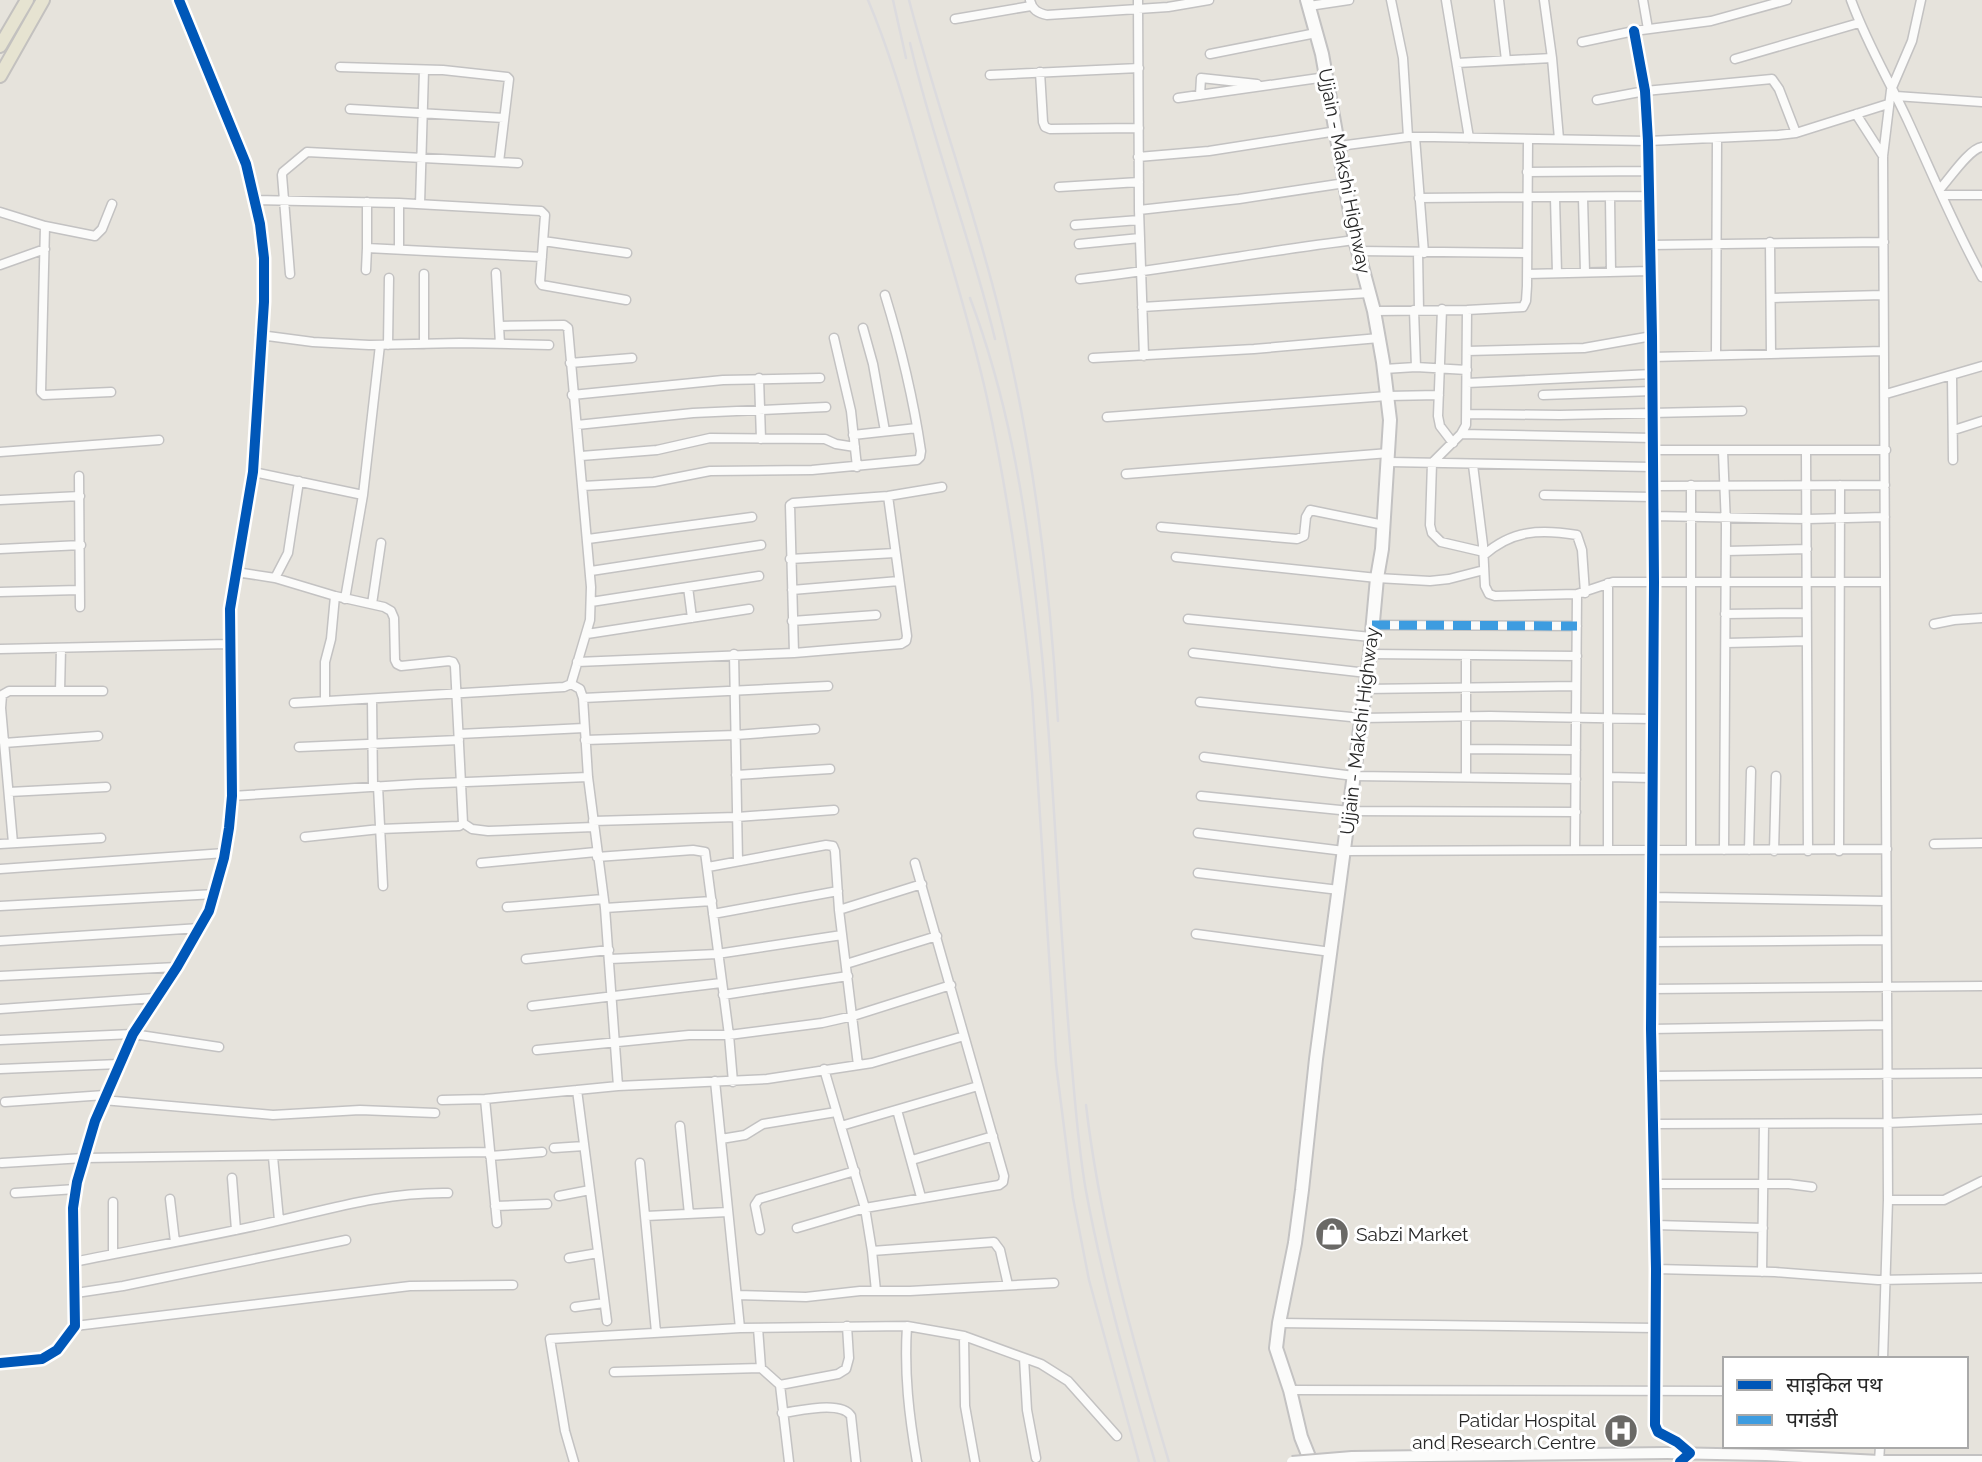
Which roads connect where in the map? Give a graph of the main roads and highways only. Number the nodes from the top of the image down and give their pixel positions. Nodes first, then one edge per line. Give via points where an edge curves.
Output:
1 (27, 0) edge
2 (43, 0) edge
3 (1308, 3) edge
4 (0, 46) edge
5 (0, 76) edge
6 (1311, 1462) edge

1 - 4 main road
2 - 5 main road
3 - 6 main road, Ujjain - Makshi Highway via 1374,311 1390,420 1370,654 1295,1242 1276,1348

